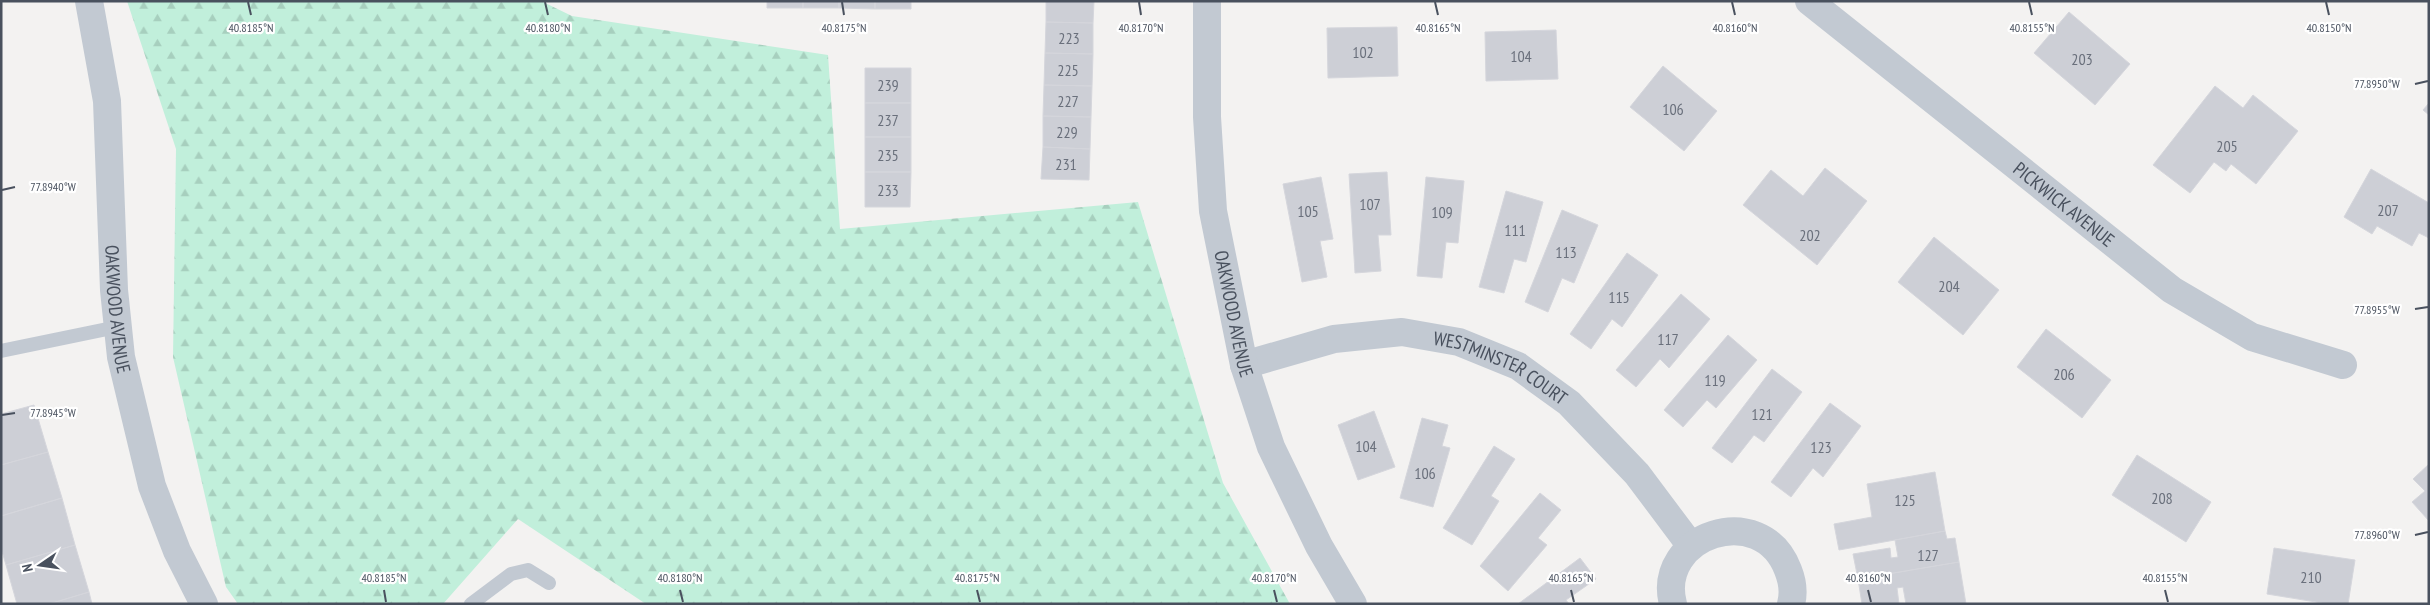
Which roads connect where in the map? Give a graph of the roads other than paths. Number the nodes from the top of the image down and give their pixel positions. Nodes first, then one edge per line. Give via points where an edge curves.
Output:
1 (89, 1) edge
2 (1207, 1) edge
3 (1809, 1) edge
4 (117, 327) junction
5 (1, 350) edge
6 (1244, 365) junction
7 (2343, 365) dead end
8 (1692, 546) junction
9 (549, 582) dead end
10 (204, 604) edge
11 (471, 604) edge
12 (1353, 604) edge
13 (1673, 604) edge
14 (1791, 604) edge

1 - 4 street, OAKWOOD AVENUE via 107,101
2 - 6 street, OAKWOOD AVENUE via 1207,117 1214,211
3 - 7 street, PICKWICK AVENUE via 2172,290 2252,337
4 - 5 lane
4 - 10 street, OAKWOOD AVENUE via 121,357 152,486 177,551
6 - 8 street, WESTMINSTER COURT via 1334,340 1402,332 1459,342 1518,366 1569,403 1630,467
6 - 12 street, OAKWOOD AVENUE via 1271,446 1319,546
8 - 13 street via 1680,560 1673,578
8 - 14 street via 1709,535 1730,530 1751,534 1769,543 1784,560 1791,579
9 - 11 lane via 528,570 510,574

